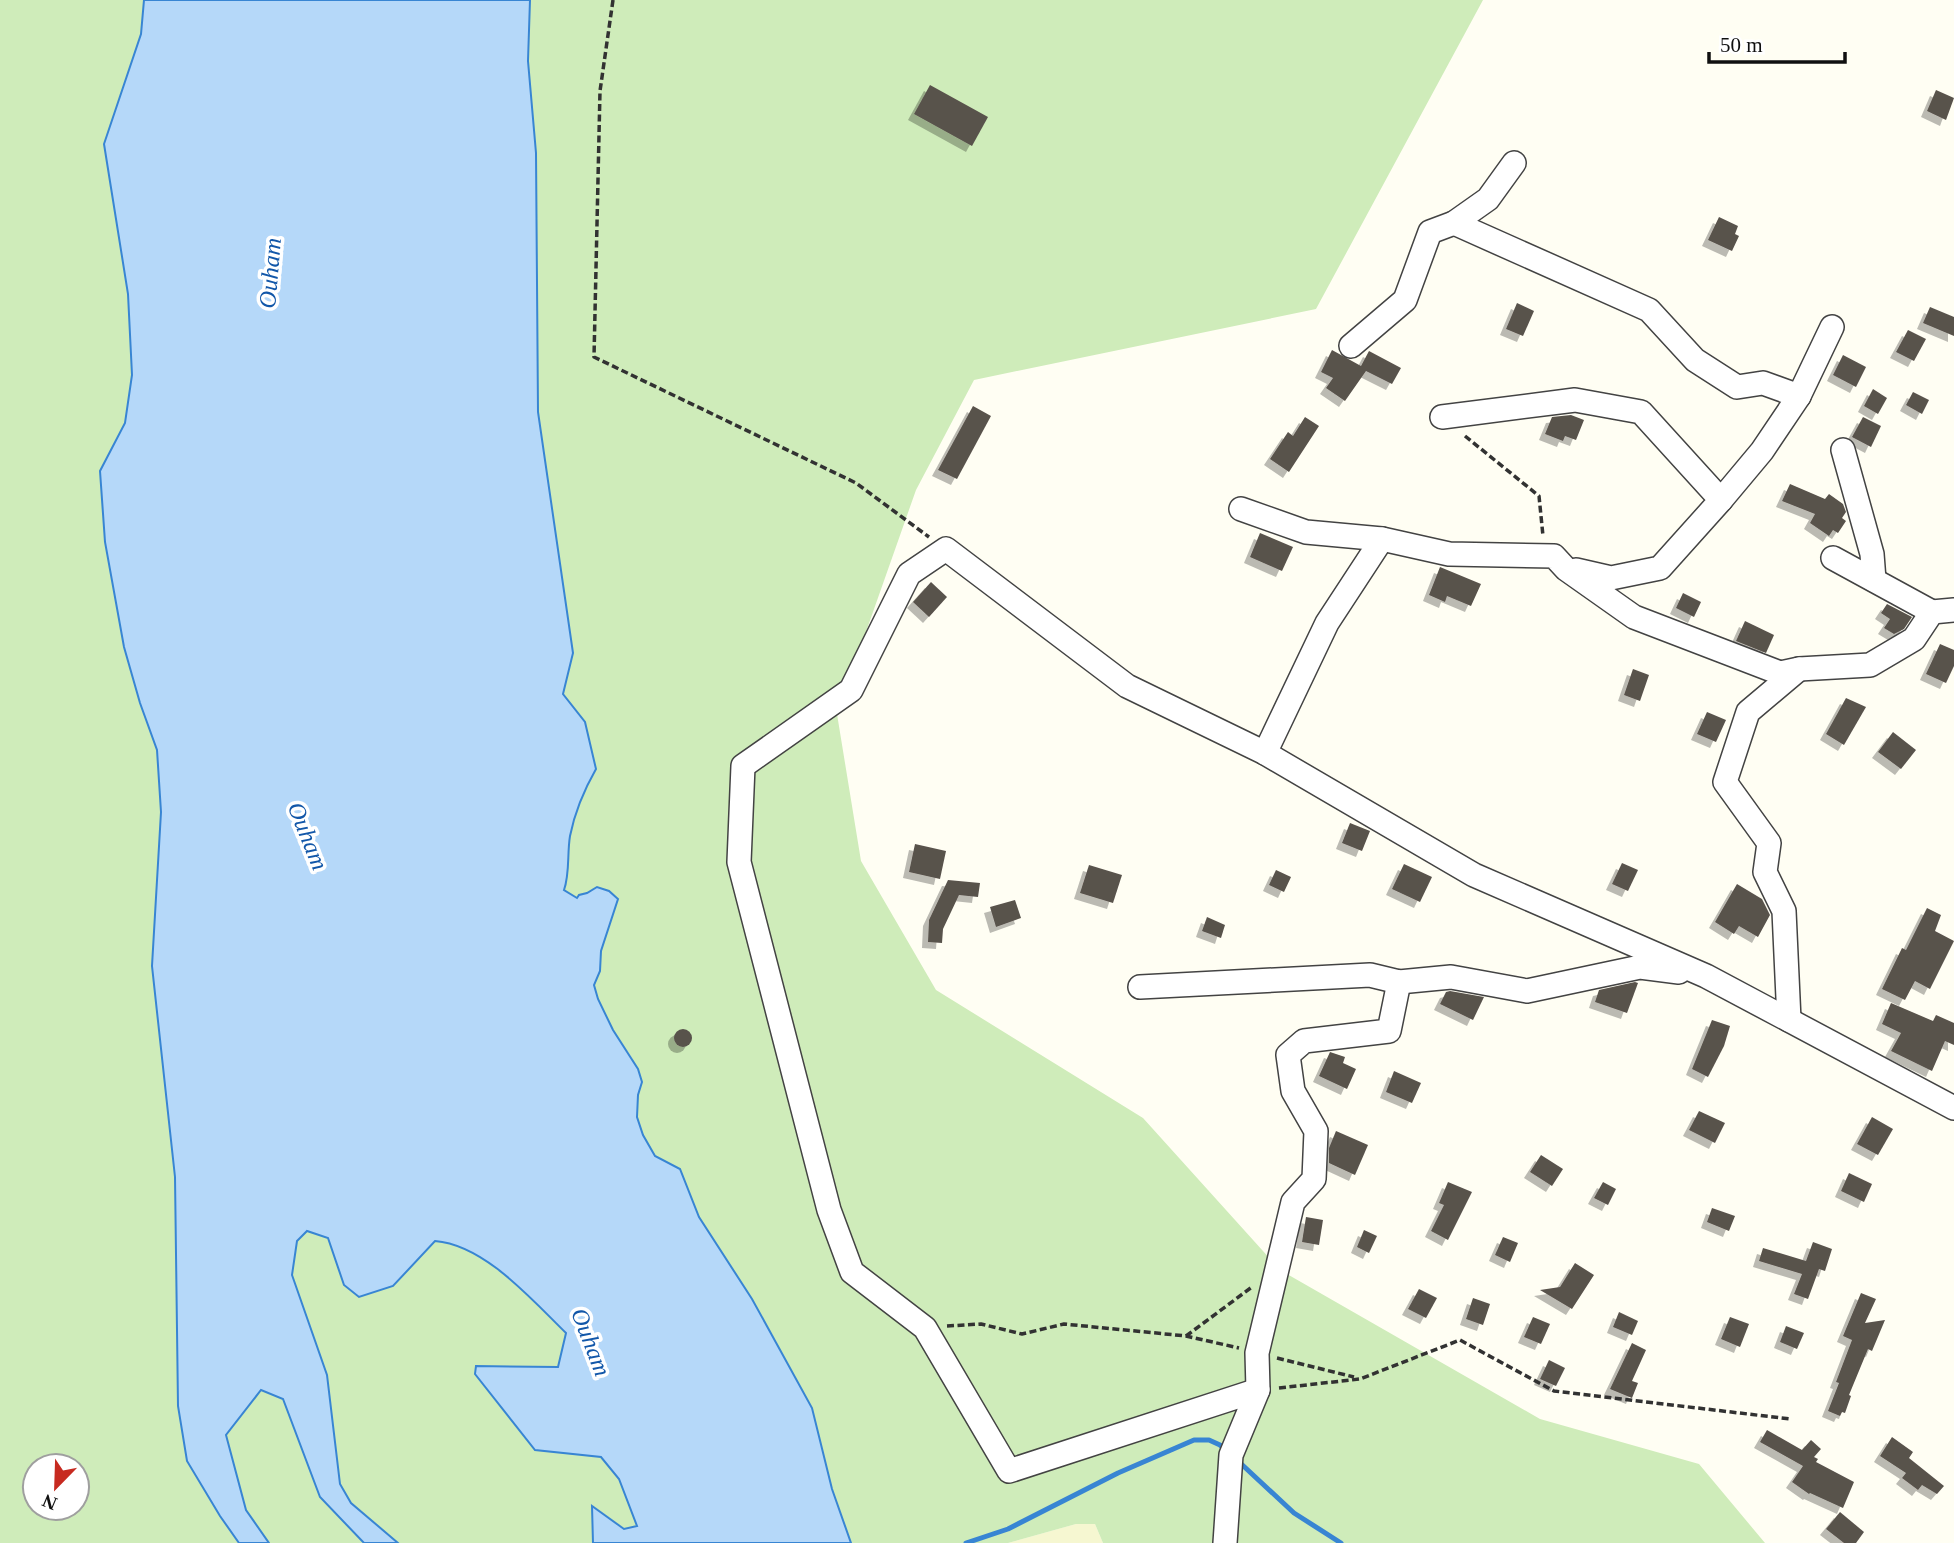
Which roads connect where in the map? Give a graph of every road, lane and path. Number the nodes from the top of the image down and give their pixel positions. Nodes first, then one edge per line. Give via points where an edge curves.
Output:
1 (613, 0) edge
2 (1514, 163) dead end
3 (1454, 223) junction
4 (1832, 327) dead end
5 (1351, 345) dead end
6 (1799, 396) junction
7 (1442, 417) joint
8 (1843, 450) dead end
9 (1721, 500) junction
10 (1241, 509) dead end
11 (1382, 539) junction
12 (946, 549) junction
13 (1833, 558) dead end
14 (1560, 562) junction
15 (1874, 580) junction
16 (1943, 611) edge
17 (1799, 669) junction
18 (1265, 753) junction
19 (1706, 976) junction
20 (1399, 982) junction
21 (1140, 987) dead end
22 (1789, 1020) junction
23 (1954, 1108) edge
24 (1276, 1276) junction
25 (925, 1328) junction
26 (1186, 1336) junction
27 (1257, 1353) junction
28 (1360, 1379) junction
29 (1258, 1390) junction
30 (1790, 1419) dead end
31 (1225, 1543) edge

1 - 12 path via 600,91 594,357 856,483
2 - 3 street via 1488,199
3 - 5 street via 1430,232 1405,300
3 - 6 street via 1649,310 1695,360 1737,387 1763,383
4 - 6 street
6 - 9 street
7 - 9 street via 1575,400 1640,412
7 - 14 path via 1539,496 1542,535
8 - 15 street
9 - 14 street via 1660,568 1611,578
10 - 11 street via 1306,532
11 - 14 street via 1449,554
11 - 18 street via 1326,623
12 - 18 street via 1127,686
12 - 25 street via 909,575 851,691 743,766 739,862 829,1210 852,1272
13 - 15 street
14 - 17 street via 1634,617 1780,673
15 - 16 street
16 - 17 street via 1914,639 1870,665
17 - 22 street via 1748,712 1725,782 1769,843 1765,872 1784,911
18 - 19 street via 1474,875
19 - 20 street via 1640,967 1527,991 1451,977
19 - 22 street
20 - 21 street via 1370,975
20 - 24 street via 1389,1031 1304,1041 1288,1055 1293,1091 1315,1131 1314,1179 1293,1202
22 - 23 street
24 - 26 path via 1254,1285
24 - 27 street
25 - 26 path via 981,1324 1022,1334 1064,1324
25 - 29 street via 1009,1471
26 - 27 path
27 - 28 path
27 - 29 street
28 - 29 path
28 - 30 path via 1460,1340 1554,1391
29 - 31 street via 1231,1455

